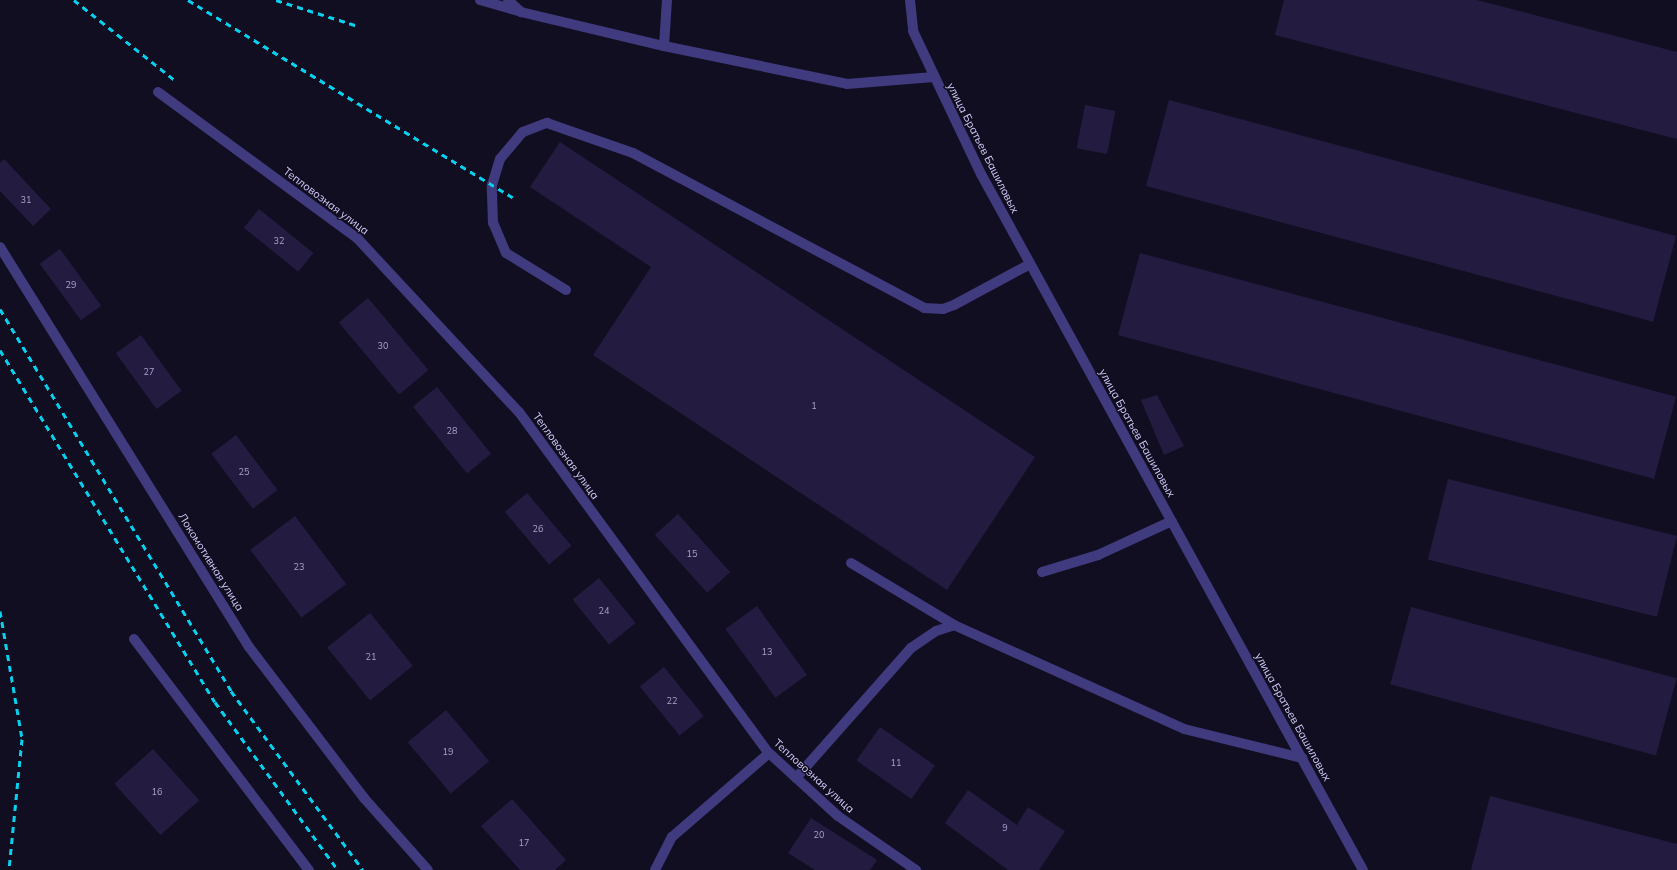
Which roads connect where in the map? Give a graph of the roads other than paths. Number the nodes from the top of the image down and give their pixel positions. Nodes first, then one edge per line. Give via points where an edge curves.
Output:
1 (480, 0) edge
2 (508, 0) edge
3 (667, 0) edge
4 (910, 0) edge
5 (521, 12) junction
6 (664, 46) junction
7 (934, 77) junction
8 (158, 92) dead end
9 (0, 247) edge
10 (1030, 264) junction
11 (566, 290) dead end
12 (1172, 521) junction
13 (851, 563) dead end
14 (1042, 572) dead end
15 (954, 625) junction
16 (134, 639) dead end
17 (769, 754) junction
18 (1302, 758) junction
19 (796, 778) junction
20 (309, 870) edge
21 (428, 870) edge
22 (655, 870) edge
23 (916, 870) edge
24 (1363, 870) edge

1 - 5 street
2 - 5 street
3 - 6 street
4 - 7 street, улица Братьев Башиловых via 913,31
5 - 6 street
6 - 7 street via 847,84
7 - 10 street, улица Братьев Башиловых
8 - 17 street, Тепловозная улица via 358,239 519,412
9 - 21 street, Локомотивная улица via 250,647 364,798
10 - 11 street via 954,305 943,309 924,308 634,153 547,123 523,132 500,159 492,185 493,223 506,253
10 - 12 street, улица Братьев Башиловых
12 - 14 street via 1098,555
12 - 18 street, улица Братьев Башиловых
13 - 15 street
15 - 18 street via 1184,729
15 - 19 street via 936,631 911,648
16 - 20 street
17 - 19 street, Тепловозная улица
17 - 22 street via 672,837
18 - 24 street, улица Братьев Башиловых
19 - 23 street, Тепловозная улица via 838,816

